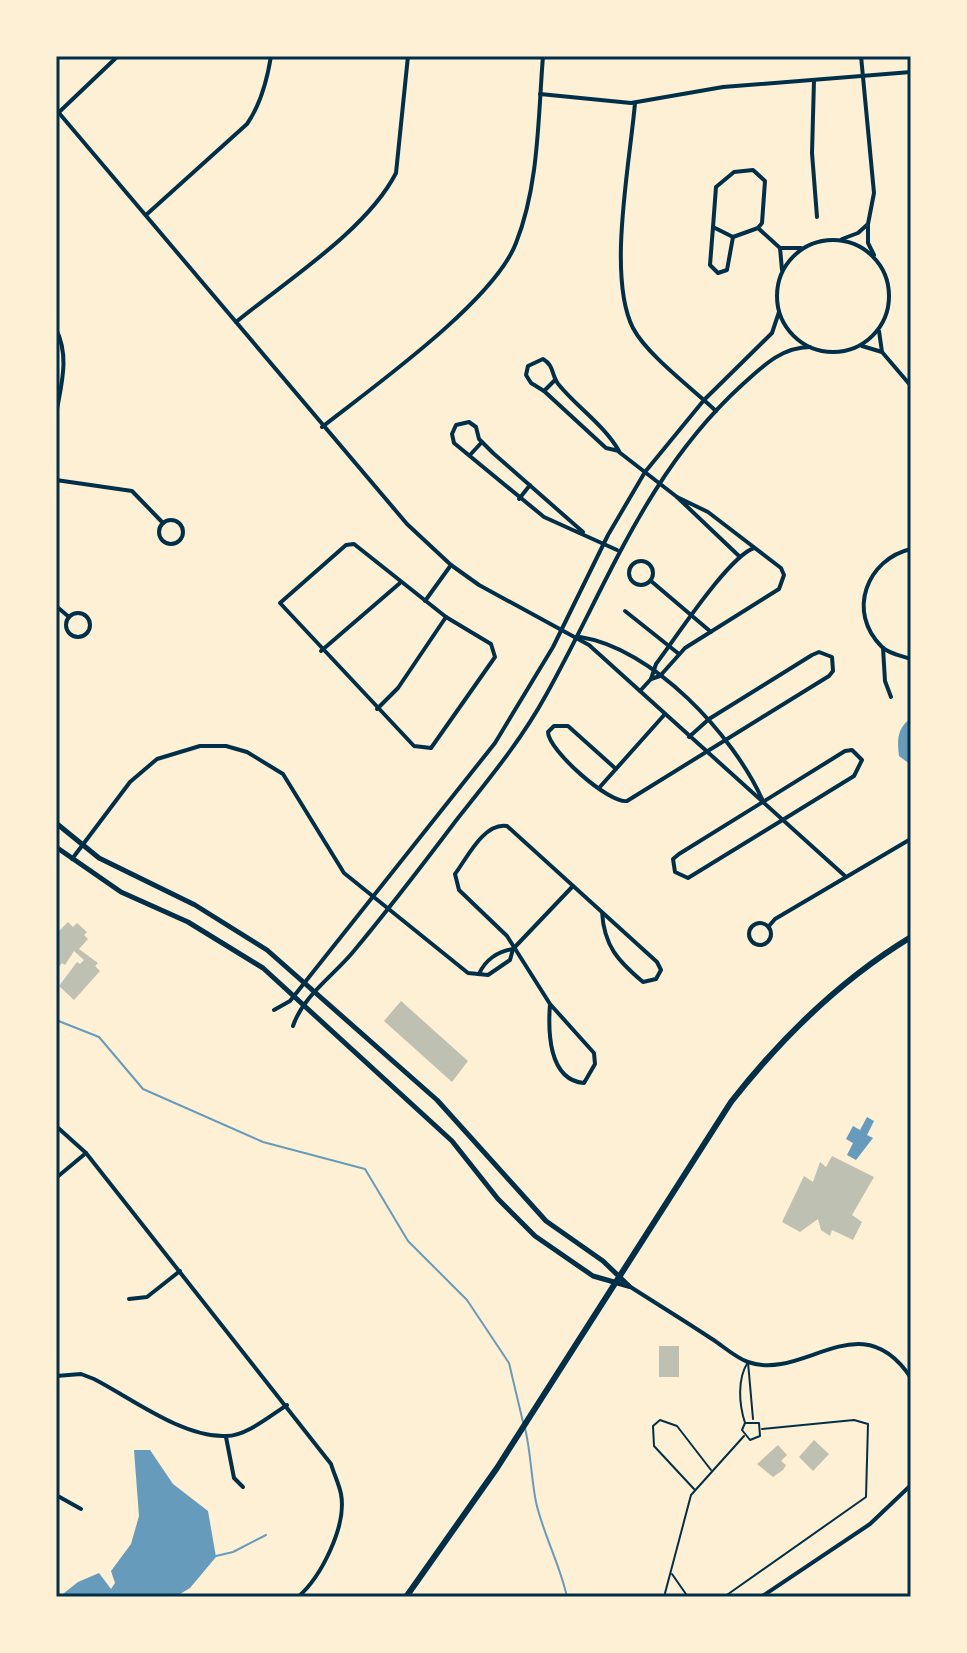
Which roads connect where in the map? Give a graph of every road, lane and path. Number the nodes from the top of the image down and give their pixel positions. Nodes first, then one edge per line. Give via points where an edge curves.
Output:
1 (118, 56) edge
2 (271, 56) edge
3 (408, 56) edge
4 (543, 56) edge
5 (861, 56) edge
6 (911, 72) edge
7 (864, 75) junction
8 (814, 79) junction
9 (540, 94) junction
10 (635, 103) junction
11 (58, 114) edge
12 (146, 215) junction
13 (817, 217) dead end
14 (868, 224) junction
15 (713, 227) junction
16 (758, 228) junction
17 (733, 237) junction
18 (841, 240) junction
19 (780, 248) junction
20 (804, 248) junction
21 (875, 258) junction
22 (782, 273) junction
23 (779, 312) junction
24 (235, 323) junction
25 (56, 329) edge
26 (879, 329) junction
27 (860, 346) junction
28 (810, 347) junction
29 (882, 352) junction
30 (555, 380) junction
31 (911, 386) edge
32 (544, 391) junction
33 (704, 400) junction
34 (716, 411) junction
35 (56, 414) edge
36 (322, 427) junction
37 (482, 442) junction
38 (619, 451) junction
39 (470, 455) junction
40 (645, 472) junction
41 (56, 480) edge
42 (658, 483) junction
43 (530, 485) junction
44 (677, 497) junction
45 (519, 499) junction
46 (163, 523) junction
47 (583, 532) junction
48 (604, 543) junction
49 (754, 548) junction
50 (911, 549) edge
51 (619, 550) junction
52 (739, 556) junction
53 (451, 565) junction
54 (651, 581) junction
55 (400, 583) junction
56 (425, 601) junction
57 (56, 606) edge
58 (625, 611) dead end
59 (694, 614) junction
60 (69, 617) junction
61 (446, 617) junction
62 (562, 629) junction
63 (711, 632) junction
64 (578, 636) junction
65 (670, 646) junction
66 (883, 648) junction
67 (321, 651) junction
68 (679, 654) junction
69 (911, 659) edge
70 (652, 670) junction
71 (660, 676) junction
72 (651, 679) junction
73 (640, 691) junction
74 (891, 697) dead end
75 (377, 709) junction
76 (665, 714) junction
77 (709, 719) junction
78 (689, 737) junction
79 (727, 740) junction
80 (704, 752) junction
81 (616, 769) junction
82 (599, 788) junction
83 (763, 801) junction
84 (784, 819) junction
85 (56, 823) edge
86 (911, 829) edge
87 (910, 842) edge
88 (82, 845) junction
89 (56, 847) edge
90 (72, 860) junction
91 (845, 876) junction
92 (573, 886) junction
93 (373, 899) junction
94 (387, 908) junction
95 (602, 912) junction
96 (769, 926) junction
97 (911, 937) edge
98 (513, 949) junction
99 (479, 974) junction
100 (303, 982) junction
101 (315, 993) junction
102 (293, 995) junction
103 (303, 1004) junction
104 (550, 1004) junction
105 (274, 1010) dead end
106 (293, 1026) dead end
107 (56, 1126) edge
108 (86, 1153) junction
109 (56, 1178) edge
110 (180, 1271) junction
111 (620, 1276) junction
112 (615, 1285) junction
113 (629, 1286) junction
114 (129, 1299) dead end
115 (748, 1362) junction
116 (56, 1376) edge
117 (911, 1378) edge
118 (287, 1405) junction
119 (753, 1420) junction
120 (745, 1423) junction
121 (762, 1429) junction
122 (744, 1436) junction
123 (226, 1437) junction
124 (712, 1470) junction
125 (911, 1485) edge
126 (243, 1487) dead end
127 (695, 1490) junction
128 (56, 1495) edge
129 (81, 1509) dead end
130 (671, 1574) junction
131 (764, 1596) edge
132 (298, 1597) edge
133 (406, 1597) edge
134 (664, 1597) edge
135 (688, 1597) edge
136 (724, 1597) edge

1 - 11 street
2 - 12 street via 268,79 247,124
3 - 24 street via 396,173 390,186 353,226
4 - 9 street
5 - 7 street
6 - 7 street
7 - 8 street
7 - 14 street via 874,193
8 - 10 street via 723,87
8 - 13 street
9 - 10 street
9 - 36 street via 532,184 516,245 504,264 479,296
10 - 33 street via 622,295 634,331
11 - 12 street
12 - 24 street
14 - 18 street
14 - 21 street
15 - 16 street via 716,187 727,176 753,170 765,181
15 - 17 street
15 - 17 street via 710,265 718,273 727,270
16 - 17 street
16 - 19 street
18 - 20 street
18 - 21 street
19 - 20 street
19 - 22 street
20 - 22 street
21 - 26 street via 890,293
22 - 23 street
23 - 28 street via 786,326
23 - 33 street via 772,333
24 - 36 street
25 - 35 street via 64,355
26 - 27 street
26 - 29 street
27 - 28 street via 835,352
27 - 29 street
28 - 34 street via 788,349
29 - 31 street
30 - 32 street
30 - 32 street via 547,361 531,362 528,380
30 - 38 street
32 - 38 street via 606,448
33 - 34 street
33 - 40 street
34 - 42 street
36 - 53 street via 407,524
37 - 39 street
37 - 39 street via 473,424 456,425 454,443
37 - 43 street
38 - 40 street
39 - 45 street
40 - 42 street
40 - 48 street
41 - 46 street via 132,491
42 - 44 street
42 - 51 street
43 - 45 street
43 - 47 street
44 - 49 street via 708,512
44 - 52 street
45 - 47 street via 544,517
46 - 46 street via 158,533 162,540 180,540 180,525
47 - 48 street
48 - 51 street
48 - 62 street
49 - 52 street
49 - 63 street via 781,568 783,583
50 - 66 street via 884,559 864,594 869,622
51 - 64 street
52 - 59 street
53 - 56 street
53 - 62 street
54 - 54 street via 632,581 631,566 648,563
54 - 59 street
55 - 56 street
55 - 67 street
55 - 67 street via 362,547 350,544 285,594 280,603 285,611
56 - 61 street
57 - 60 street
58 - 65 street
59 - 63 street
59 - 65 street
60 - 60 street via 70,634 88,632 87,617
61 - 75 street via 398,688
61 - 75 street via 491,644 495,657 437,745 414,746
62 - 64 street
62 - 93 street via 495,743
63 - 68 street
64 - 70 street
64 - 73 street
64 - 94 street via 516,742
65 - 68 street
65 - 70 street
66 - 69 street
66 - 74 street
67 - 75 street
68 - 71 street
70 - 71 street
70 - 72 street
71 - 72 street
71 - 77 street
72 - 73 street
73 - 76 street
76 - 78 street
76 - 81 street
77 - 78 street
77 - 79 street
77 - 79 street via 812,655 832,657 829,676
78 - 80 street
79 - 80 street
79 - 83 street
80 - 82 street via 627,801 612,800
80 - 83 street
81 - 82 street
81 - 82 street via 568,726 554,726 548,732 548,741
83 - 84 street
83 - 84 street via 845,751 859,755 861,766 854,776
83 - 84 street via 679,854 673,859 675,872 688,878
84 - 91 street
85 - 88 main road
86 - 87 street
87 - 91 street
88 - 90 street
88 - 93 street via 142,769 178,751 226,746 264,760 283,774 344,873
88 - 100 main road via 128,875 236,928
89 - 90 main road
90 - 102 main road via 121,892 227,944
91 - 96 street
92 - 95 street
92 - 98 street
92 - 98 street via 507,826 488,830 454,882 507,936
93 - 94 street
93 - 100 street
94 - 99 street via 468,973
94 - 101 street
95 - 95 street via 607,943 616,959 643,982 656,979 661,970 657,962
96 - 96 street via 752,926 751,940 768,943
97 - 111 main road via 840,987 763,1061 702,1143
98 - 99 street via 489,960
98 - 99 street via 510,960 488,975
98 - 104 street
100 - 101 main road
100 - 102 street
101 - 103 street
101 - 111 main road via 437,1100 546,1221
102 - 103 main road
102 - 105 street
103 - 106 street
103 - 112 main road via 452,1141 535,1236
104 - 104 street via 554,1059 575,1081 584,1083 595,1064 594,1053
107 - 108 street
108 - 109 street
108 - 110 street
110 - 114 street via 147,1297
110 - 118 street
111 - 112 main road
111 - 113 main road
112 - 113 main road
112 - 133 main road
113 - 115 street
115 - 117 street via 780,1363 851,1343 892,1357
115 - 119 lane
115 - 120 lane via 741,1372
116 - 123 street via 81,1374 180,1426
118 - 123 street
118 - 132 street via 331,1464 341,1495 326,1562
119 - 120 lane
119 - 121 lane
120 - 122 lane
121 - 122 lane via 756,1440
121 - 136 lane via 854,1420 868,1424 866,1497
122 - 124 lane
123 - 126 street via 234,1478
124 - 127 lane
124 - 127 lane via 677,1426 660,1420 653,1426 654,1446
125 - 131 street via 870,1524
127 - 130 lane
128 - 129 street
130 - 134 lane
130 - 135 lane

